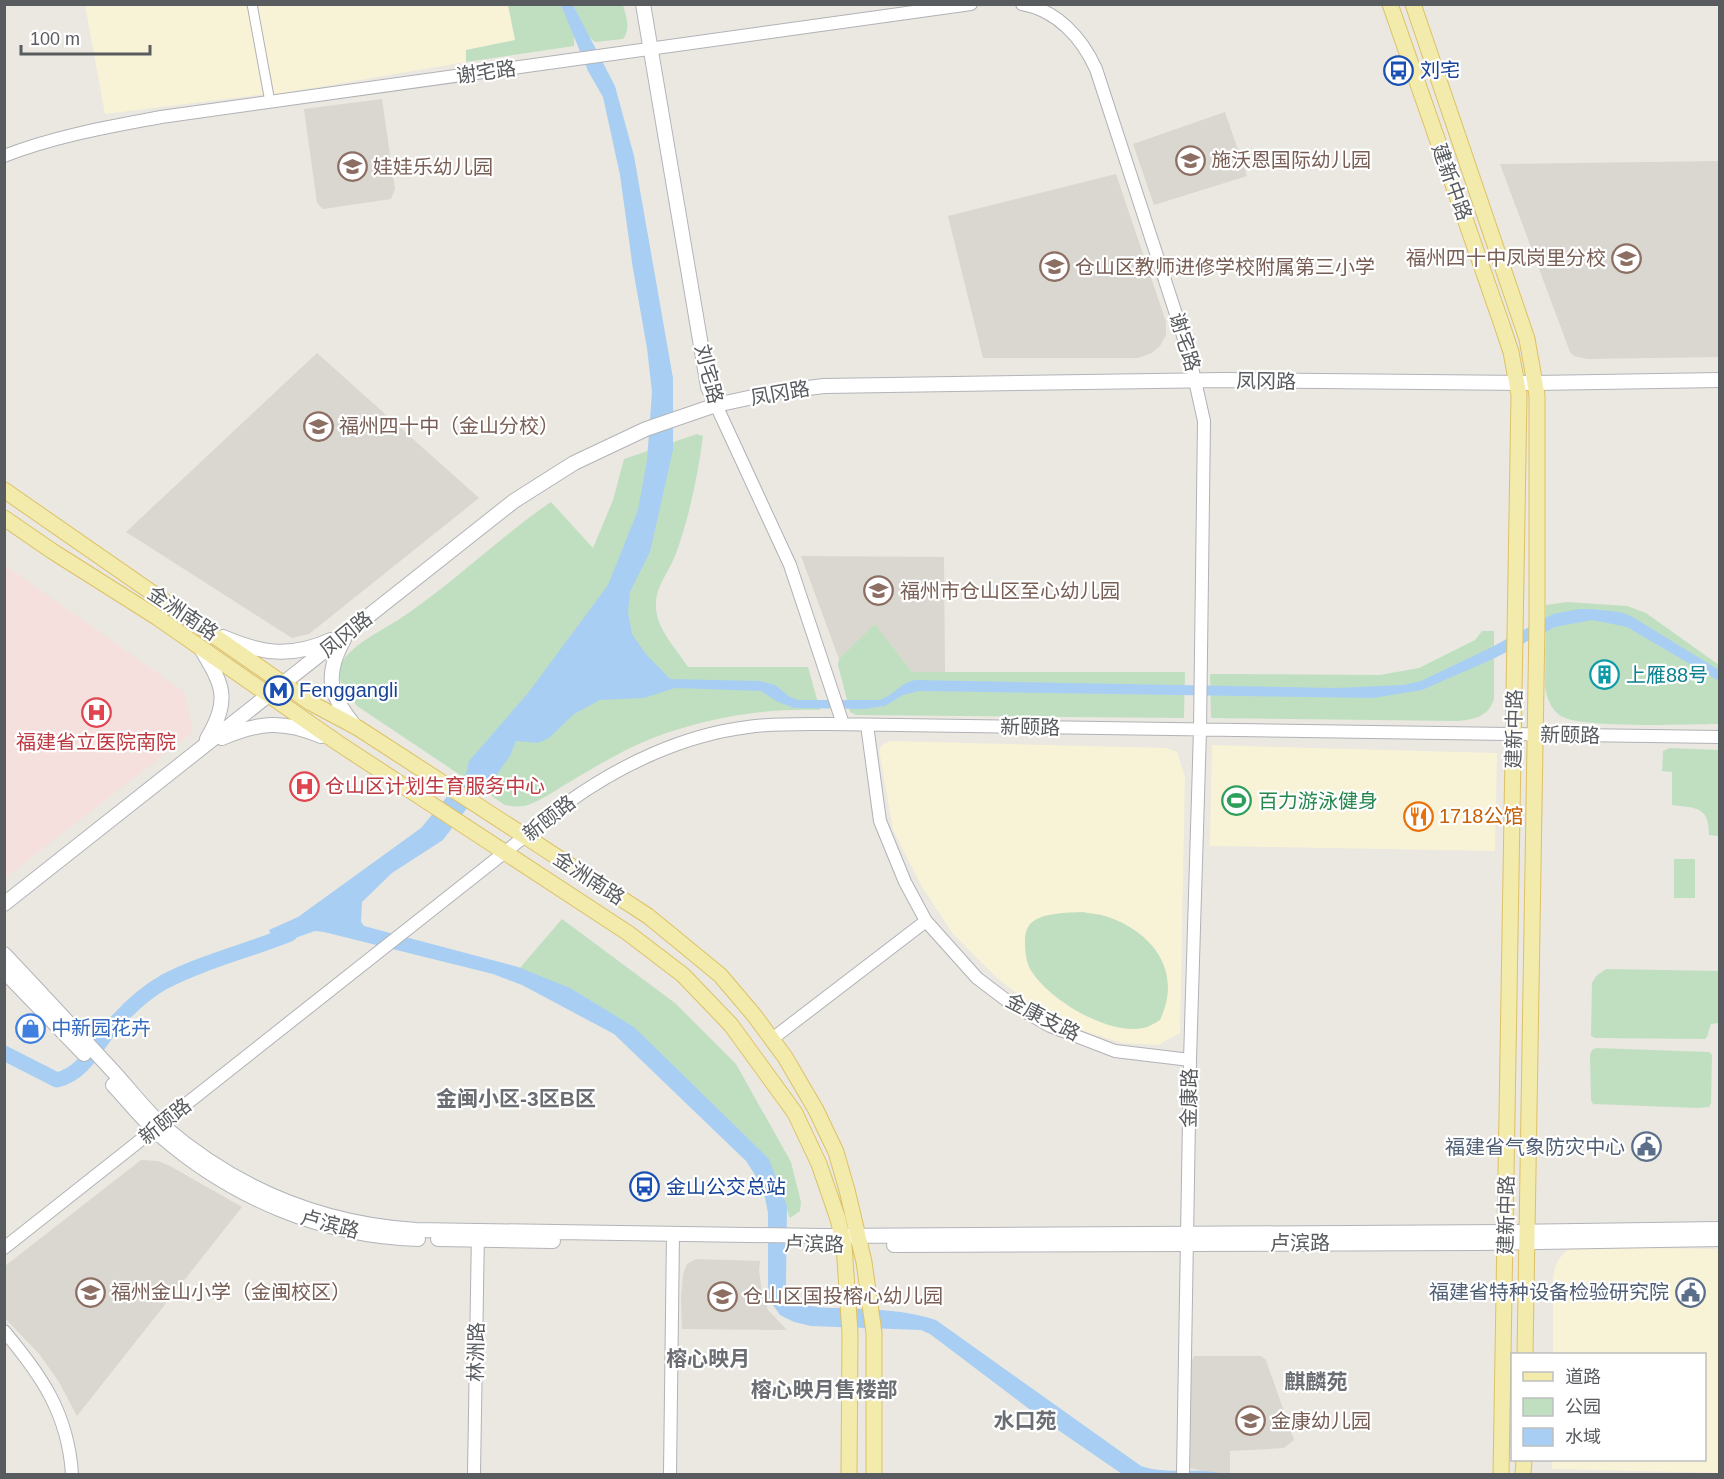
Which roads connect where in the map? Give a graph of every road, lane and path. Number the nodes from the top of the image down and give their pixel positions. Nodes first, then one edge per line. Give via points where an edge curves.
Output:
1 (252, 4) edge
2 (643, 4) edge
3 (971, 4) edge
4 (1022, 4) edge
5 (1390, 4) edge
6 (1413, 4) edge
7 (651, 48) junction
8 (270, 102) junction
9 (4, 156) edge
10 (1719, 380) edge
11 (1196, 381) junction
12 (1518, 383) junction
13 (1536, 383) junction
14 (716, 405) junction
15 (4, 490) edge
16 (4, 518) edge
17 (212, 633) junction
18 (347, 633) junction
19 (198, 644) junction
20 (283, 684) junction
21 (270, 694) junction
22 (843, 724) junction
23 (867, 725) junction
24 (358, 729) junction
25 (1200, 730) junction
26 (1514, 734) junction
27 (1536, 734) junction
28 (1719, 737) edge
29 (338, 743) junction
30 (203, 746) junction
31 (526, 837) junction
32 (506, 852) junction
33 (4, 904) edge
34 (926, 921) junction
35 (4, 954) edge
36 (4, 971) edge
37 (772, 1039) junction
38 (78, 1041) junction
39 (1190, 1060) junction
40 (157, 1126) junction
41 (1719, 1229) edge
42 (478, 1235) junction
43 (1506, 1237) junction
44 (1528, 1237) junction
45 (673, 1238) junction
46 (1186, 1239) junction
47 (1719, 1239) edge
48 (843, 1240) junction
49 (859, 1240) junction
50 (4, 1248) edge
51 (4, 1330) edge
52 (1526, 1353) edge
53 (1183, 1471) edge
54 (72, 1474) edge
55 (474, 1474) edge
56 (670, 1474) edge
57 (849, 1474) edge
58 (874, 1474) edge
59 (1501, 1474) edge

1 - 8 street
2 - 7 main road, 刘宅路
3 - 7 street, 谢宅路
4 - 11 street, 谢宅路 via 1057,19 1076,36 1092,61 1157,251
5 - 12 main road, 建新中路 via 1496,306
6 - 13 main road, 建新中路 via 1527,339
7 - 8 street, 谢宅路
7 - 14 main road, 刘宅路 via 708,387
8 - 9 street, 谢宅路 via 91,130
10 - 13 main road, 凤冈路
11 - 12 main road, 凤冈路
11 - 14 main road, 凤冈路 via 845,384 776,392
11 - 25 street, 谢宅路 via 1204,421
12 - 13 main road, 凤冈路
12 - 26 main road, 建新中路
13 - 27 main road, 建新中路
14 - 18 main road, 凤冈路 via 646,429 574,463 514,501
14 - 22 street, 刘宅路 via 790,565
15 - 17 main road, 金洲南路
16 - 19 main road, 金洲南路
17 - 18 main road via 277,653 305,650
17 - 20 main road, 金洲南路
18 - 20 main road, 凤冈路
18 - 24 main road via 337,651 331,681 339,706
19 - 21 main road, 金洲南路
19 - 30 main road via 218,679 223,698 218,722
20 - 21 main road, 凤冈路
20 - 24 main road, 金洲南路
21 - 29 main road, 金洲南路
21 - 30 main road, 凤冈路
22 - 23 street, 新颐路
22 - 31 street, 新颐路 via 745,727 670,747 584,791
23 - 25 street, 新颐路
23 - 34 street, 金康支路 via 880,821 904,882
24 - 31 main road, 金洲南路
25 - 26 street, 新颐路
25 - 39 street, 金康路
26 - 27 street, 新颐路
26 - 43 main road, 建新中路
27 - 28 street, 新颐路
27 - 44 main road, 建新中路
29 - 30 main road via 305,729 276,724 244,729
29 - 32 main road, 金洲南路
30 - 33 main road, 凤冈路
31 - 32 street, 新颐路
31 - 37 main road, 金洲南路 via 648,916 691,949 720,975
32 - 40 street, 新颐路
32 - 48 main road, 金洲南路 via 665,960 731,1025 800,1123 819,1164
34 - 37 street
34 - 39 street, 金康支路 via 977,978 1050,1026 1116,1051
35 - 38 main road
36 - 38 main road, 卢滨路
37 - 49 main road, 金洲南路 via 827,1131 841,1166
38 - 40 main road, 卢滨路
39 - 46 street, 金康路
40 - 42 main road, 卢滨路 via 186,1156 222,1180 291,1214 379,1236
40 - 50 street, 新颐路
41 - 44 main road
42 - 45 main road, 卢滨路
42 - 55 street, 林洲路
43 - 44 main road
43 - 46 main road, 卢滨路
43 - 59 main road, 建新中路
44 - 47 main road
44 - 52 main road, 建新中路
45 - 48 main road, 卢滨路
45 - 56 street
46 - 49 main road, 卢滨路
46 - 53 street, 金康路
48 - 49 main road, 卢滨路
48 - 57 main road, 金洲南路 via 850,1333
49 - 58 main road, 金洲南路 via 874,1333
51 - 54 street via 39,1374 56,1404 66,1433

